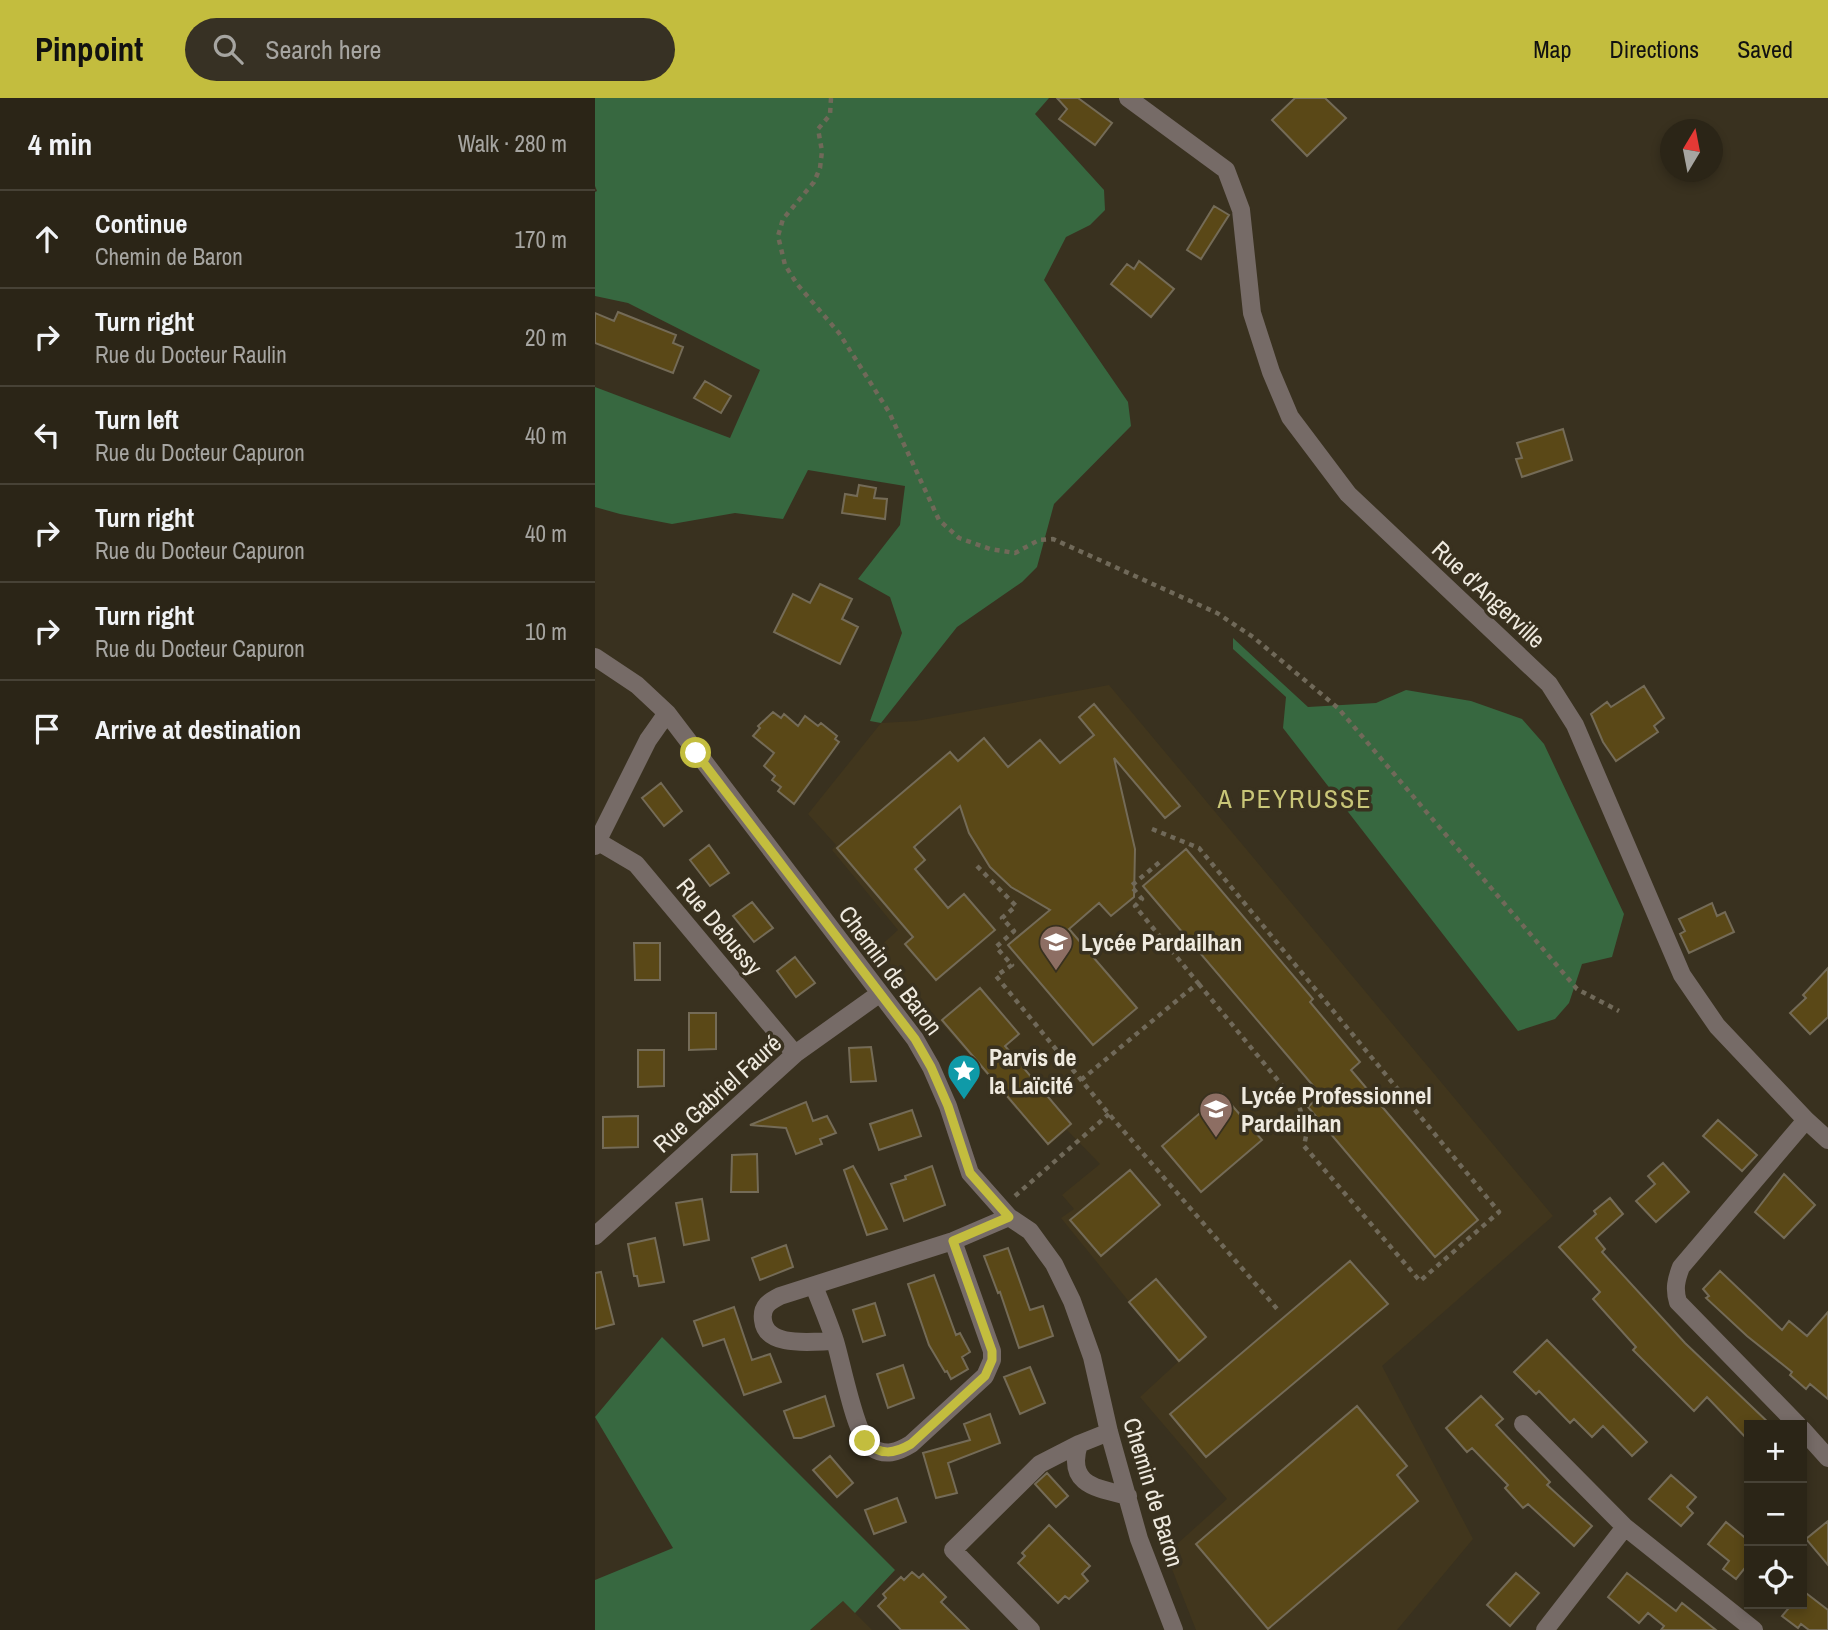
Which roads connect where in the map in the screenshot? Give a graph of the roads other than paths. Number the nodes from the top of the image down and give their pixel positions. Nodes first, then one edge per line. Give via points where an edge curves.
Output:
1 (1128, 98) edge
2 (595, 657) edge
3 (667, 713) junction
4 (596, 843) edge
5 (879, 994) junction
6 (795, 1054) junction
7 (1806, 1120) junction
8 (1828, 1140) edge
9 (1009, 1217) junction
10 (595, 1236) edge
11 (953, 1241) junction
12 (814, 1286) junction
13 (835, 1341) junction
14 (1793, 1420) edge
15 (1523, 1424) dead end
16 (1109, 1432) junction
17 (1807, 1432) edge
18 (1079, 1444) junction
19 (1825, 1445) edge
20 (1128, 1496) junction
21 (1625, 1527) junction
22 (1031, 1630) edge
23 (1174, 1630) edge
24 (1545, 1630) edge
25 (1754, 1630) edge

1 - 7 street, Rue d'Angerville via 1226,170 1241,210 1252,313 1290,417 1347,494 1549,684 1575,725 1682,975 1717,1026
2 - 3 street, Chemin de Baron via 638,685
3 - 4 street via 648,740
3 - 5 street, Chemin de Baron
4 - 6 street, Rue Debussy via 636,864
5 - 6 street, Rue Gabriel Fauré
5 - 9 street, Chemin de Baron via 931,1067 970,1173
6 - 10 street, Rue Gabriel Fauré
7 - 8 street, Rue d'Angerville
7 - 14 street via 1681,1267 1675,1293 1678,1302
9 - 11 street
9 - 16 street, Chemin de Baron via 1030,1231 1054,1264 1072,1301 1092,1357
11 - 12 street
11 - 13 street via 992,1360 985,1376 911,1444 886,1453 865,1441
12 - 13 street
12 - 13 street via 769,1302 764,1308 764,1326 777,1339
15 - 21 street
16 - 18 street
16 - 20 street, Chemin de Baron
17 - 19 street
18 - 20 street via 1074,1459 1084,1482
18 - 22 street via 1040,1464 953,1550
20 - 23 street, Chemin de Baron via 1139,1539
21 - 24 street
21 - 25 street

